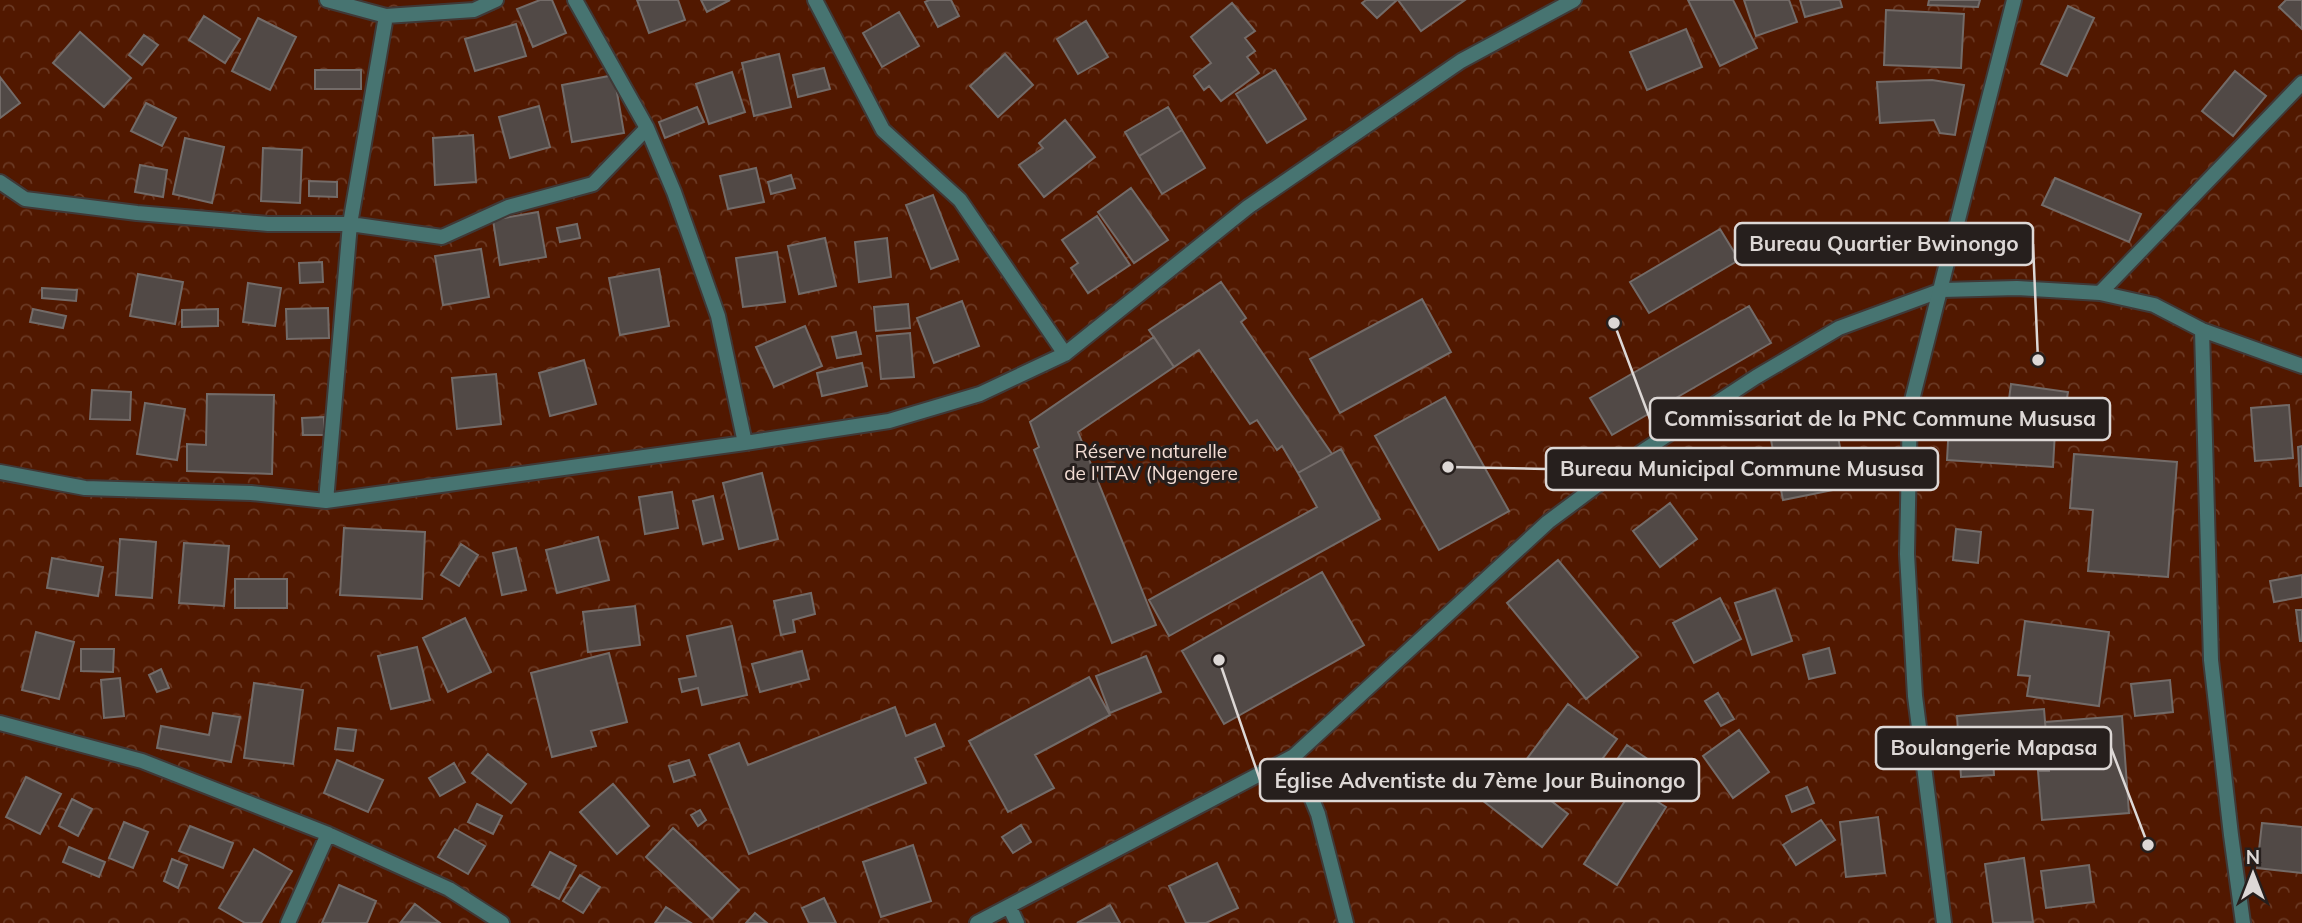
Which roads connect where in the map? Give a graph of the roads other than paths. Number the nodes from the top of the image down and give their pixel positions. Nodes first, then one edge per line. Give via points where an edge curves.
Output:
1 (327, 0) edge
2 (496, 0) edge
3 (575, 0) edge
4 (815, 0) edge
5 (1574, 0) edge
6 (2014, 0) edge
7 (386, 16) junction
8 (2302, 83) edge
9 (647, 128) junction
10 (0, 182) edge
11 (350, 224) junction
12 (1942, 290) junction
13 (2101, 293) junction
14 (2203, 330) junction
15 (1065, 354) junction
16 (2302, 366) edge
17 (745, 443) junction
18 (0, 472) edge
19 (326, 501) junction
20 (0, 723) edge
21 (1294, 756) junction
22 (328, 834) junction
23 (1009, 906) junction
24 (288, 923) edge
25 (502, 923) edge
26 (977, 923) edge
27 (1017, 923) edge
28 (1346, 923) edge
29 (1944, 923) edge
30 (2243, 923) edge

1 - 7 street
2 - 7 street via 474,10
3 - 9 street
4 - 15 street via 883,130 960,200
5 - 15 street via 1461,61 1248,207
6 - 12 street
7 - 11 street
8 - 13 street
9 - 11 street via 593,184 508,207 442,237
9 - 17 street via 718,316
10 - 11 street via 24,199 268,224
11 - 19 street
12 - 13 street
12 - 21 street via 1839,328 1643,451 1548,522
12 - 29 street via 1910,408 1907,554 1915,696
13 - 14 street via 2154,305
14 - 16 street
14 - 30 street via 2211,660
15 - 17 street via 980,394 889,421
17 - 19 street
18 - 19 street via 85,488 251,493
20 - 22 street via 142,761
21 - 23 street
21 - 28 street via 1318,814
22 - 24 street
22 - 25 street via 449,889
23 - 26 street
23 - 27 street

